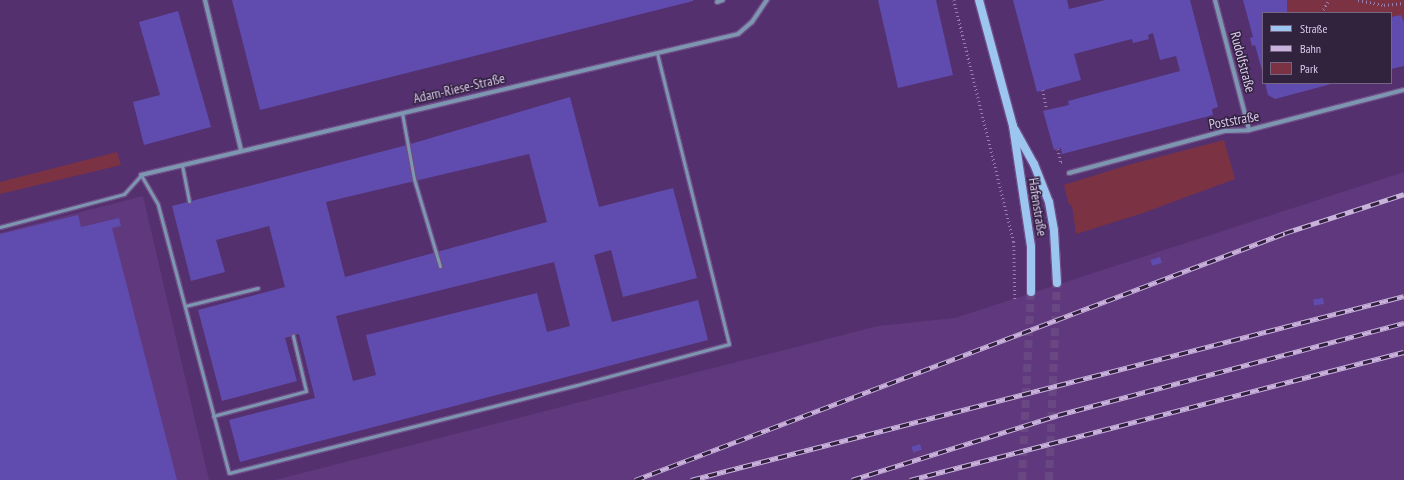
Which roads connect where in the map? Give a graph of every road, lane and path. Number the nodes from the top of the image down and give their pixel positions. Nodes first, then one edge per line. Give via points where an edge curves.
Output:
1 (206, 0) edge
2 (723, 0) edge
3 (767, 0) edge
4 (954, 0) edge
5 (979, 0) edge
6 (1214, 0) edge
7 (1329, 0) edge
8 (1358, 0) edge
9 (717, 2) dead end
10 (1404, 3) edge
11 (1322, 12) edge
12 (656, 53) junction
13 (1043, 90) dead end
14 (1404, 90) edge
15 (1047, 110) dead end
16 (402, 113) junction
17 (1013, 126) junction
18 (1249, 130) junction
19 (241, 150) junction
20 (182, 165) junction
21 (1069, 173) dead end
22 (141, 175) junction
23 (189, 201) dead end
24 (0, 227) edge
25 (440, 266) dead end
26 (1057, 284) tunnel mouth
27 (258, 288) dead end
28 (1031, 292) tunnel mouth
29 (1015, 299) dead end
30 (184, 306) junction
31 (293, 336) dead end
32 (213, 416) junction

1 - 19 street
2 - 9 street
3 - 12 street, Adam-Riese-Straße via 752,22 738,34
4 - 29 path via 1014,242
5 - 17 street, Hafenstraße
6 - 18 street, Rudolfstraße
7 - 11 path
8 - 10 path via 1384,5
12 - 16 street, Adam-Riese-Straße
12 - 32 lane via 729,344 229,473
13 - 15 path
14 - 18 street, Poststraße
16 - 19 street, Adam-Riese-Straße
16 - 25 lane via 414,179
17 - 26 street, Hafenstraße via 1034,164 1049,202 1054,231
17 - 28 street, Hafenstraße via 1031,247
18 - 21 street, Poststraße via 1225,131
19 - 20 street, Adam-Riese-Straße
20 - 22 street, Adam-Riese-Straße
20 - 23 lane
22 - 24 lane via 124,194
22 - 30 lane via 158,205
27 - 30 lane
30 - 32 lane
31 - 32 lane via 306,392

